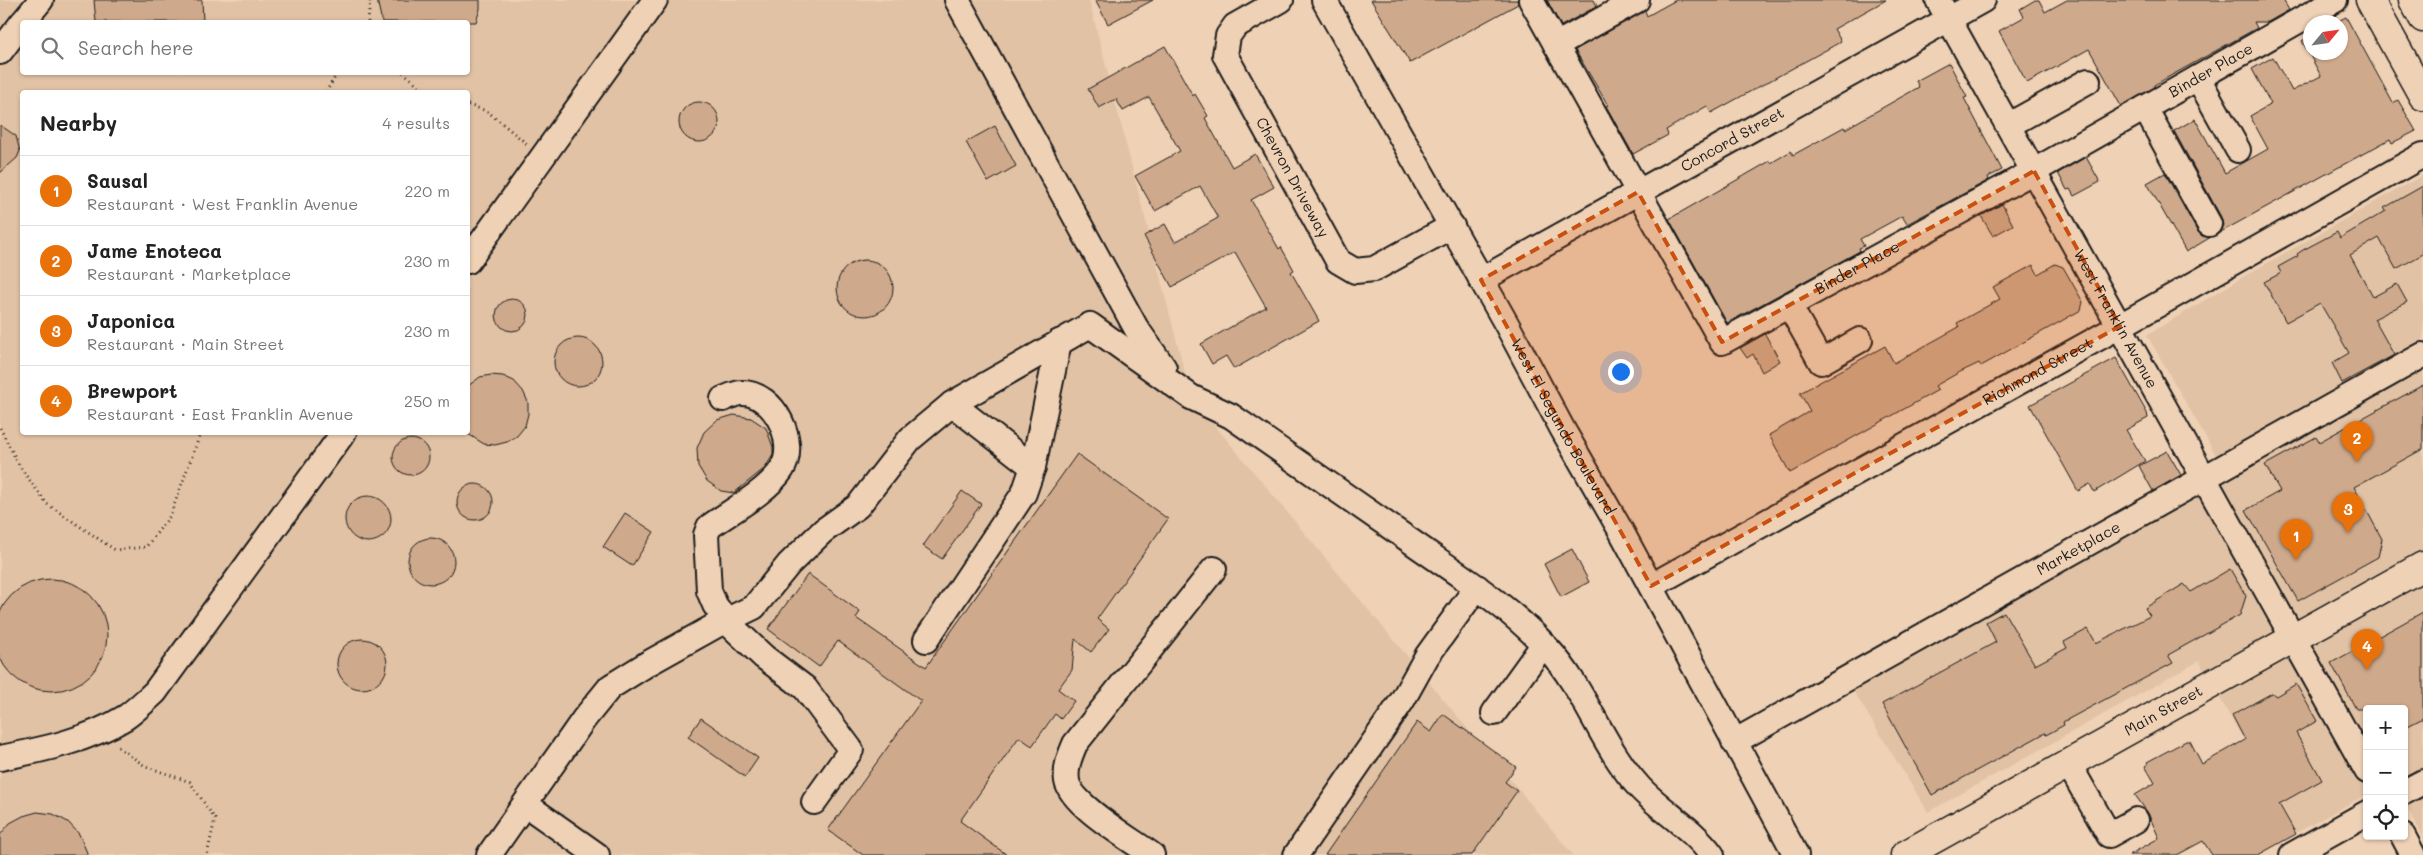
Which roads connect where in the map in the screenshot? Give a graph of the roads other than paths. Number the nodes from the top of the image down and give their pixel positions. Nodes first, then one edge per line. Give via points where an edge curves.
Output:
1 (41, 0) edge
2 (655, 0) edge
3 (957, 0) edge
4 (1281, 0) edge
5 (1324, 0) edge
6 (1531, 0) edge
7 (1637, 0) edge
8 (1983, 0) edge
9 (2335, 0) edge
10 (2370, 0) edge
11 (2413, 0) edge
12 (1944, 9) edge
13 (2423, 18) edge
14 (25, 20) edge
15 (20, 27) edge
16 (1556, 45) junction
17 (0, 52) edge
18 (2198, 78) junction
19 (2088, 81) dead end
20 (2423, 96) edge
21 (2145, 108) junction
22 (2008, 125) junction
23 (2238, 150) dead end
24 (2423, 155) edge
25 (2034, 171) junction
26 (1638, 192) junction
27 (2209, 224) dead end
28 (1452, 226) junction
29 (470, 258) edge
30 (1481, 280) junction
31 (1789, 306) junction
32 (2120, 326) junction
33 (1860, 340) dead end
34 (1059, 342) junction
35 (2423, 355) edge
36 (1191, 397) junction
37 (723, 399) dead end
38 (952, 404) junction
39 (342, 435) edge
40 (1033, 467) junction
41 (2204, 478) junction
42 (2423, 566) edge
43 (1214, 569) dead end
44 (1651, 586) junction
45 (1477, 587) junction
46 (726, 621) junction
47 (2292, 638) junction
48 (926, 640) dead end
49 (1543, 645) junction
50 (1494, 713) dead end
51 (1734, 742) junction
52 (0, 758) edge
53 (2068, 763) junction
54 (2363, 764) edge
55 (2423, 782) edge
56 (2408, 790) edge
57 (814, 802) dead end
58 (525, 804) junction
59 (2363, 815) edge
60 (2136, 820) dead end
61 (2405, 840) edge
62 (489, 855) edge
63 (597, 855) edge
64 (1152, 855) edge
65 (1296, 855) edge
66 (1712, 855) edge
67 (1796, 855) edge
68 (1905, 855) edge
69 (2292, 855) edge
70 (2413, 855) edge

1 - 14 street
2 - 29 street
3 - 36 street via 1136,328 1162,366
4 - 28 street, Chevron Driveway via 1235,26 1228,36 1225,55 1338,261 1355,271 1374,269
5 - 28 street, West El Segundo Boulevard
6 - 16 street, Binder Place
7 - 16 street
8 - 12 street, Concord Street
9 - 18 street, Binder Place
10 - 20 main road
11 - 13 main road
12 - 22 street, West Franklin Avenue
12 - 26 street, Concord Street
15 - 17 street
16 - 26 street, Binder Place
18 - 21 street, Binder Place
18 - 23 street
19 - 22 street
21 - 25 street, Binder Place
21 - 27 street
22 - 25 street, West Franklin Avenue
24 - 32 street, Richmond Street
25 - 31 street, Binder Place
25 - 32 street, West Franklin Avenue
26 - 30 street, Concord Street
26 - 31 street, Binder Place via 1722,342
28 - 30 street, West El Segundo Boulevard
30 - 44 street, West El Segundo Boulevard
31 - 33 street via 1821,362
32 - 41 street, West Franklin Avenue
32 - 44 street, Richmond Street
34 - 36 street via 1090,325
34 - 38 street
34 - 40 street
35 - 41 street, Marketplace
36 - 45 street via 1231,416
37 - 46 street via 741,393 756,396 771,408 786,436 788,453 782,469 767,486 709,527 706,535 708,591
38 - 40 street
38 - 46 street via 910,439 858,506 823,531 789,564 754,607
39 - 52 street via 155,692 126,717 94,732 38,751
40 - 48 street via 1024,492
41 - 47 street, West Franklin Avenue
41 - 51 street, Marketplace
42 - 47 main road, Main Street
43 - 64 street via 1075,744 1066,767 1067,783 1081,805
44 - 51 street, West El Segundo Boulevard
45 - 49 street
45 - 65 street via 1427,656 1402,701
46 - 57 street via 764,657 806,688 851,750
46 - 58 street via 610,687 584,718
47 - 53 main road, Main Street
47 - 54 street, West Franklin Avenue
49 - 50 street
49 - 66 street via 1568,674 1617,758 1640,788 1700,839
51 - 67 street, West El Segundo Boulevard
53 - 60 street via 2109,835
53 - 68 main road, Main Street
55 - 56 street
58 - 62 street
58 - 63 street
59 - 69 street
61 - 70 street

